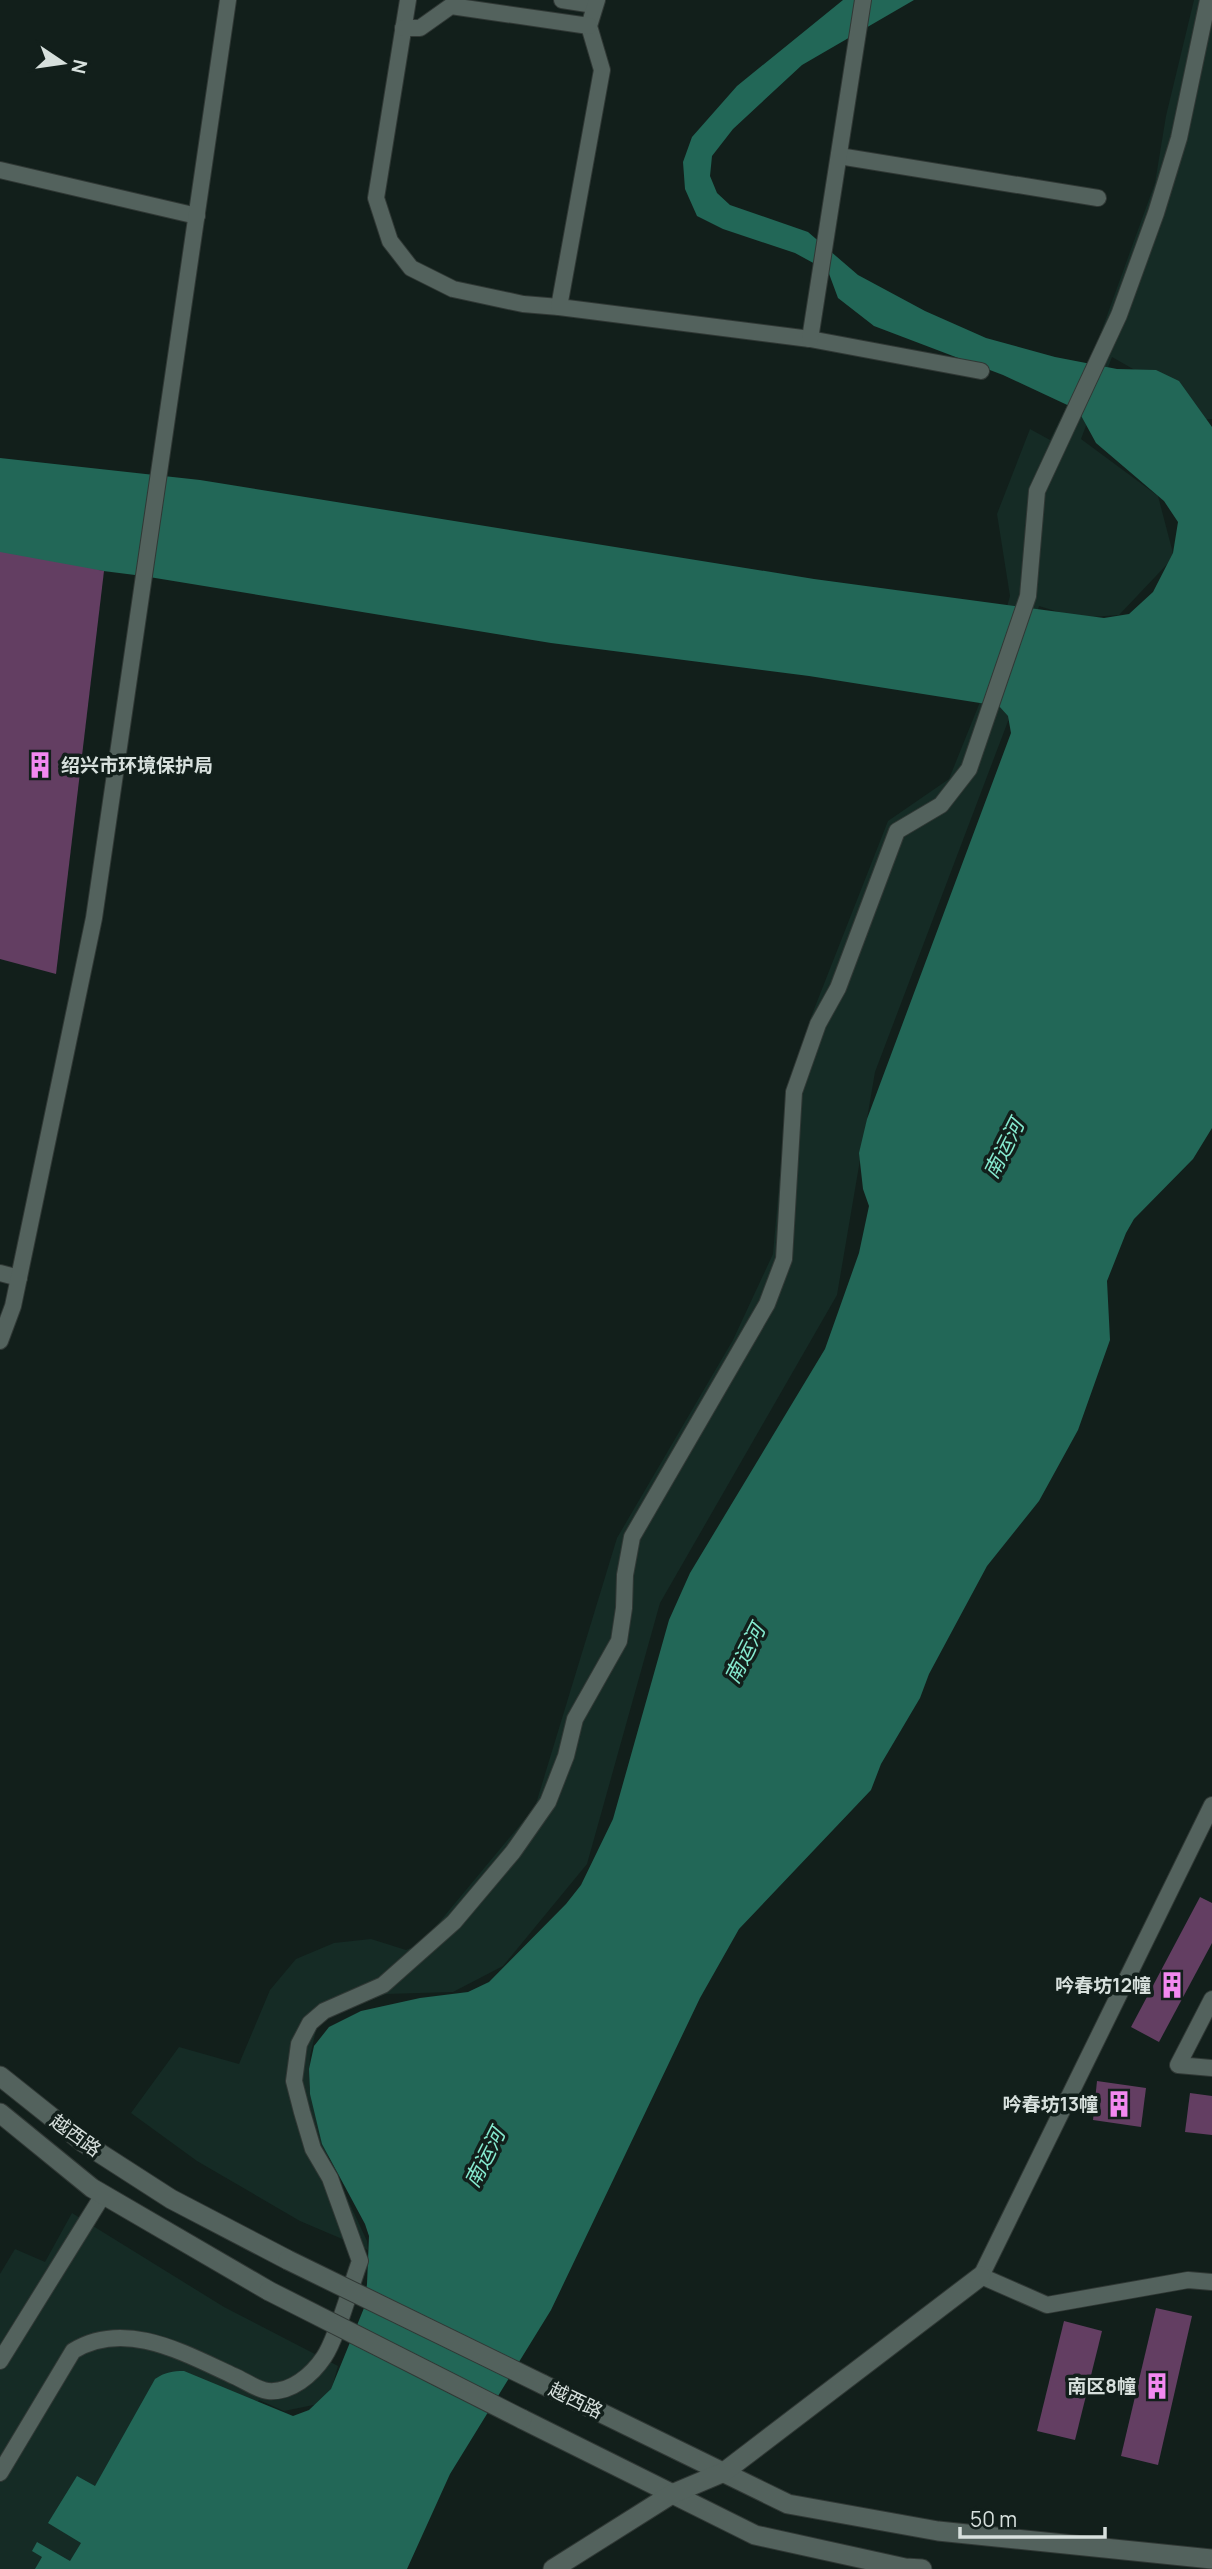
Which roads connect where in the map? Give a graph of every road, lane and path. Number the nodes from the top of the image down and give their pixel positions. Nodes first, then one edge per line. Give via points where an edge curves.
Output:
1 (228, 0) edge
2 (408, 0) edge
3 (562, 0) edge
4 (863, 0) edge
5 (1208, 0) edge
6 (595, 2) edge
7 (451, 3) edge
8 (589, 26) junction
9 (403, 28) junction
10 (839, 156) junction
11 (0, 170) edge
12 (1098, 198) dead end
13 (197, 216) junction
14 (559, 307) junction
15 (810, 339) junction
16 (981, 371) dead end
17 (0, 1273) edge
18 (19, 1278) junction
19 (0, 1340) edge
20 (1212, 1805) edge
21 (1212, 1999) edge
22 (1212, 2068) edge
23 (0, 2076) edge
24 (0, 2113) edge
25 (103, 2194) junction
26 (981, 2276) junction
27 (1212, 2282) edge
28 (0, 2361) edge
29 (724, 2472) junction
30 (0, 2473) edge
31 (672, 2494) junction
32 (1212, 2559) edge
33 (553, 2569) edge
34 (922, 2569) edge

1 - 13 street
2 - 9 street
3 - 6 street
4 - 10 street
5 - 30 street via 1180,138 1123,302 1037,491 1028,596 969,769 941,805 897,831 838,988 818,1024 794,1092 784,1259 767,1304 632,1537 619,1641 575,1719 548,1802 513,1852 446,1929 383,1985 324,2011 310,2023 299,2044 294,2081 302,2112 360,2262 325,2356 295,2387 267,2391 148,2341 110,2336 88,2342 73,2351
6 - 8 street
7 - 8 street
7 - 9 street via 420,28
8 - 14 street via 602,69
9 - 14 street via 376,198 390,241 411,268 453,289
10 - 12 street
10 - 15 street
11 - 13 street
13 - 18 street via 94,918
14 - 15 street
15 - 16 street
17 - 18 street
18 - 19 street
20 - 26 street
21 - 22 street via 1178,2065
23 - 29 main road, 越西路, bridge via 84,2143 171,2199
24 - 25 main road, 越西路
25 - 28 street
25 - 31 main road, 越西路, bridge via 269,2291
26 - 27 street via 1047,2305 1188,2280
26 - 29 main road
29 - 31 main road
29 - 32 main road, 越西路 via 788,2504 924,2529
31 - 33 main road
31 - 34 main road, 越西路 via 755,2535

